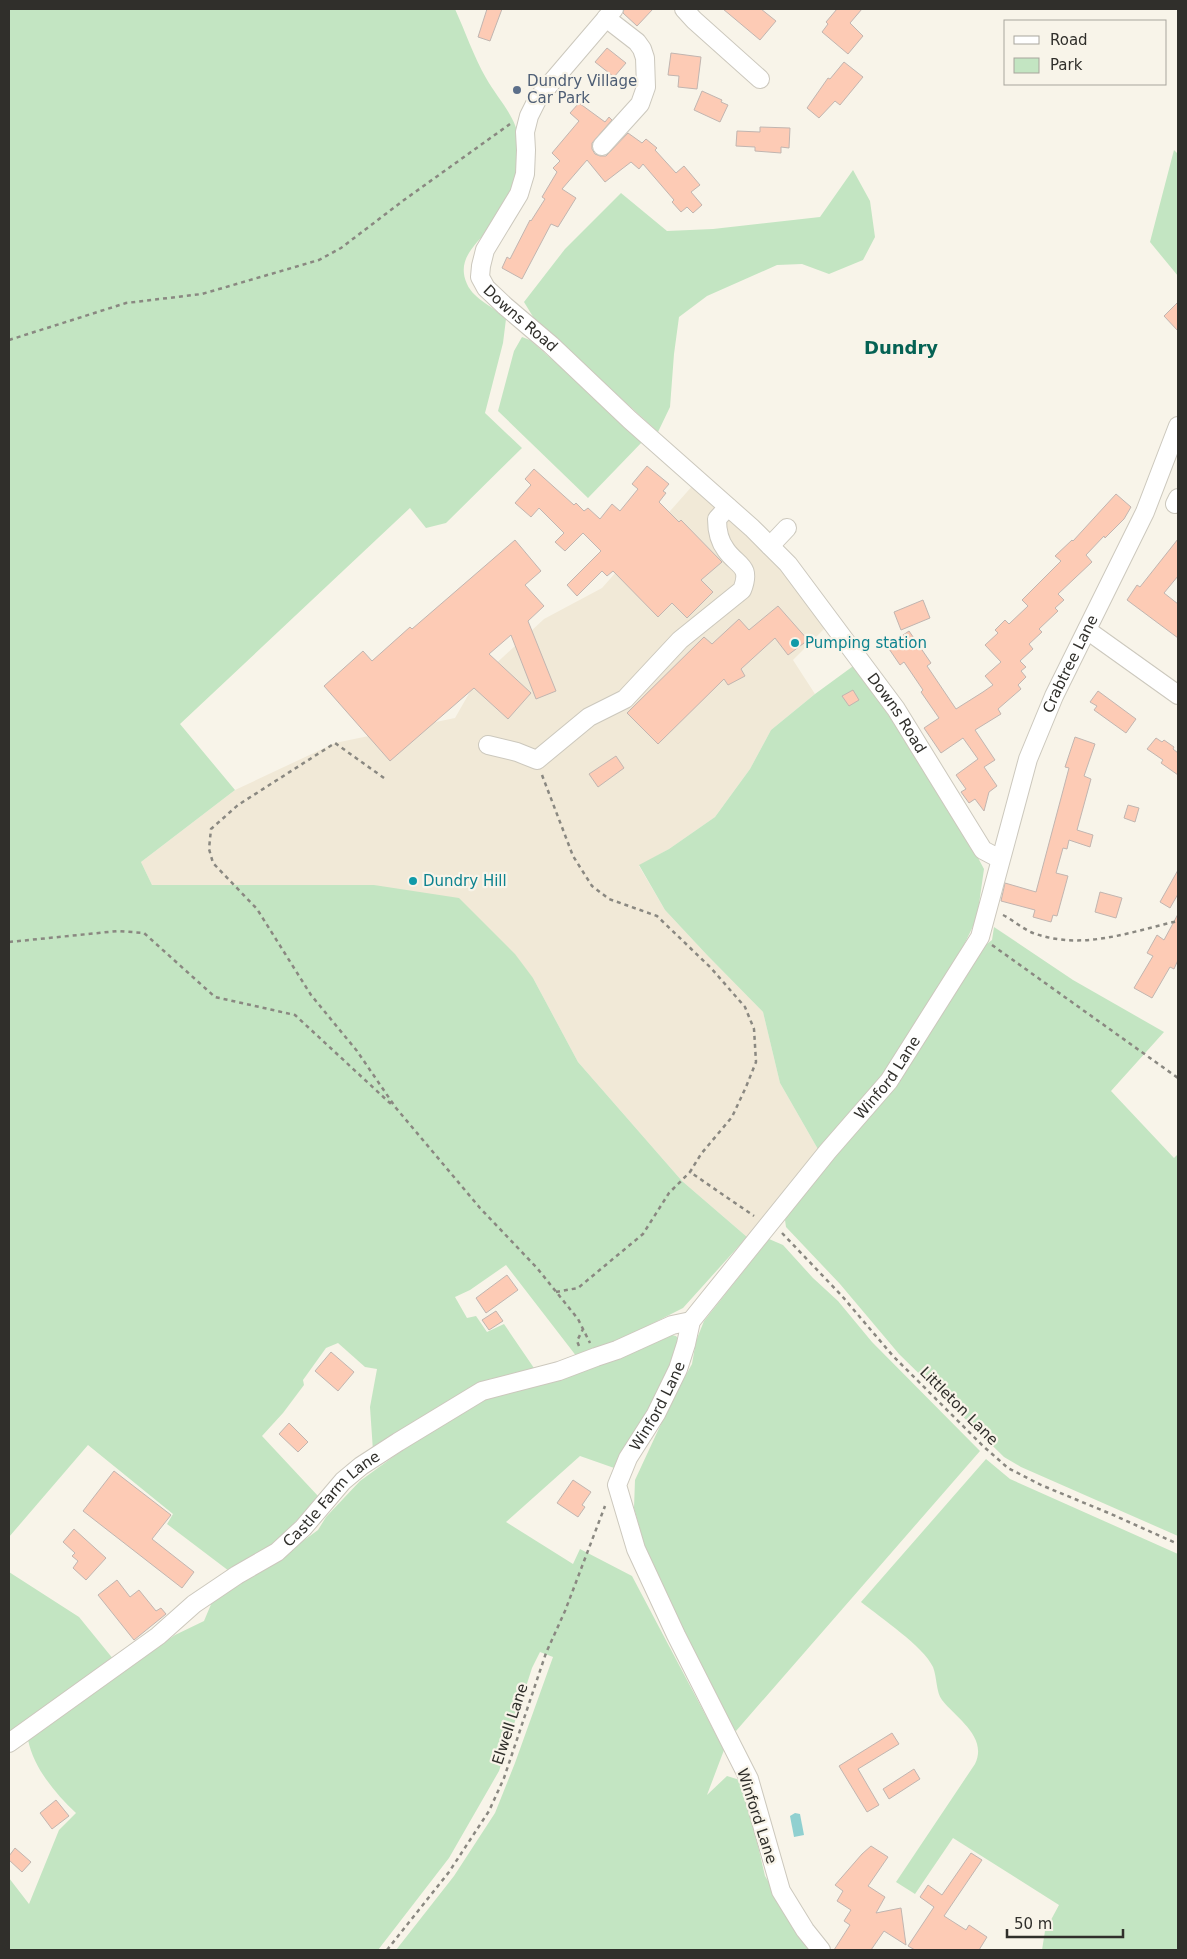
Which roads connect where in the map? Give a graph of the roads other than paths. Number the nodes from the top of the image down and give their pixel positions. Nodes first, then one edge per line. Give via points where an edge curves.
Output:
1 (684, 9) edge
2 (610, 14) edge
3 (755, 67) dead end
4 (602, 146) dead end
5 (1178, 426) edge
6 (728, 507) junction
7 (786, 528) dead end
8 (770, 546) junction
9 (1087, 630) junction
10 (1178, 695) edge
11 (488, 745) dead end
12 (1000, 859) junction
13 (987, 911) joint
14 (690, 1321) junction
15 (9, 1743) edge
16 (821, 1950) edge

1 - 3 street
2 - 4 street via 642,49 646,87 640,104
2 - 6 street, Downs Road via 538,98 529,116 525,132 525,174 519,194 485,250 480,277 486,288
5 - 9 street, Crabtree Lane via 1145,512
6 - 8 street, Downs Road
6 - 11 street via 717,519 717,528 726,551 746,572 742,590 680,640 625,699 589,717 537,760
7 - 8 street
8 - 12 street, Downs Road via 788,564 896,709 983,850
9 - 10 street
9 - 12 street, Crabtree Lane via 1054,696 1028,759
12 - 13 street, Crabtree Lane
13 - 14 street, Winford Lane via 980,937 889,1081
14 - 15 street, Castle Farm Lane via 672,1325 559,1371 482,1391 398,1442 344,1481 303,1528 276,1552 194,1604 158,1636
14 - 16 street, Winford Lane via 678,1369 656,1414 628,1458 617,1485 640,1558 749,1780 781,1891

